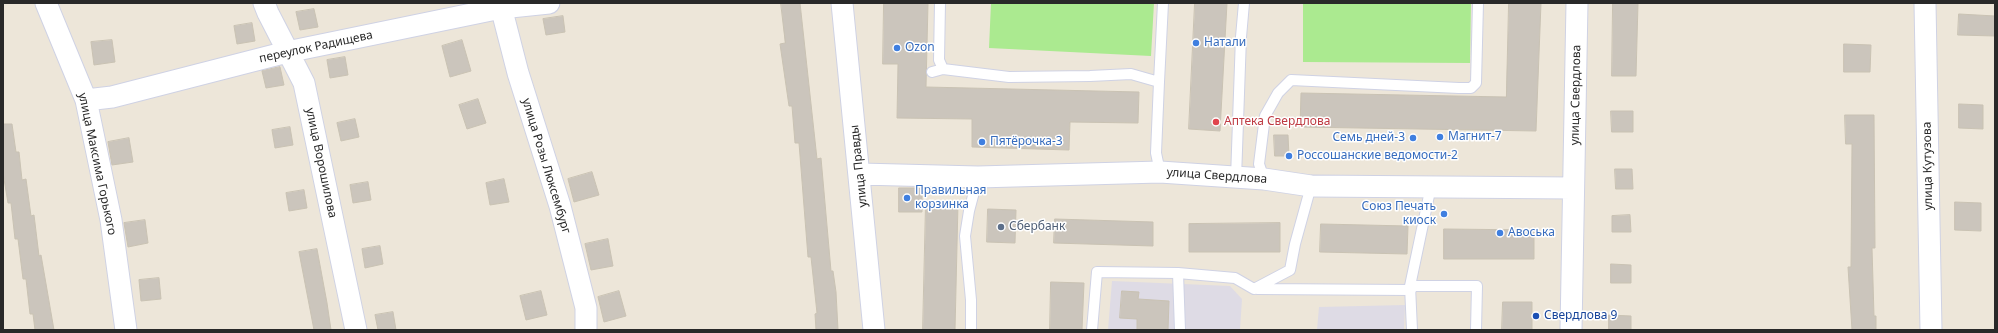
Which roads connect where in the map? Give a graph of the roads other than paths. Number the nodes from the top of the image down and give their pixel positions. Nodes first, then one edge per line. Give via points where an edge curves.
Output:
1 (46, 3) edge
2 (264, 3) edge
3 (549, 3) edge
4 (842, 3) edge
5 (940, 3) edge
6 (1163, 3) edge
7 (1244, 3) edge
8 (1478, 3) edge
9 (1577, 3) edge
10 (1925, 3) edge
11 (500, 6) edge
12 (287, 52) junction
13 (943, 69) junction
14 (932, 72) dead end
15 (1159, 82) junction
16 (86, 100) junction
17 (1160, 172) junction
18 (860, 174) junction
19 (978, 177) junction
20 (1236, 178) junction
21 (1264, 179) junction
22 (1312, 186) junction
23 (1431, 186) junction
24 (1573, 188) junction
25 (1178, 273) junction
26 (1411, 288) junction
27 (1254, 289) junction
28 (126, 330) edge
29 (356, 330) edge
30 (586, 330) edge
31 (874, 330) edge
32 (971, 330) edge
33 (1092, 330) edge
34 (1180, 330) edge
35 (1412, 330) edge
36 (1476, 330) edge
37 (1571, 330) edge
38 (1931, 330) edge

1 - 16 street, улица Максима Горького
2 - 12 street, улица Ворошилова
3 - 11 street, переулок Радищева
4 - 18 street, улица Правды
5 - 13 lane via 939,60
6 - 15 lane
7 - 20 lane
8 - 21 lane via 1476,83 1471,88 1291,80 1278,93 1265,116 1259,164
9 - 24 street, улица Свердлова
10 - 38 street, улица Кутузова
11 - 12 street, переулок Радищева
11 - 30 street, улица Розы Люксембург via 518,73 560,206 586,308
12 - 16 street, переулок Радищева via 112,97
12 - 29 street, улица Ворошилова via 304,83
13 - 14 lane
13 - 15 lane via 1010,77 1130,74
15 - 17 lane via 1156,153
16 - 28 street, улица Максима Горького via 111,220
17 - 19 street, улица Свердлова
17 - 20 street, улица Свердлова
18 - 19 street, улица Свердлова
18 - 31 street, улица Правды
19 - 32 lane via 965,236
20 - 21 street, улица Свердлова
21 - 22 street, улица Свердлова
22 - 23 street, улица Свердлова
22 - 27 lane via 1290,270
23 - 24 street, улица Свердлова
23 - 26 lane
24 - 37 street, улица Свердлова
25 - 27 lane via 1235,278
25 - 33 lane via 1097,272
25 - 34 lane
26 - 27 lane
26 - 35 lane
26 - 36 lane via 1477,286

